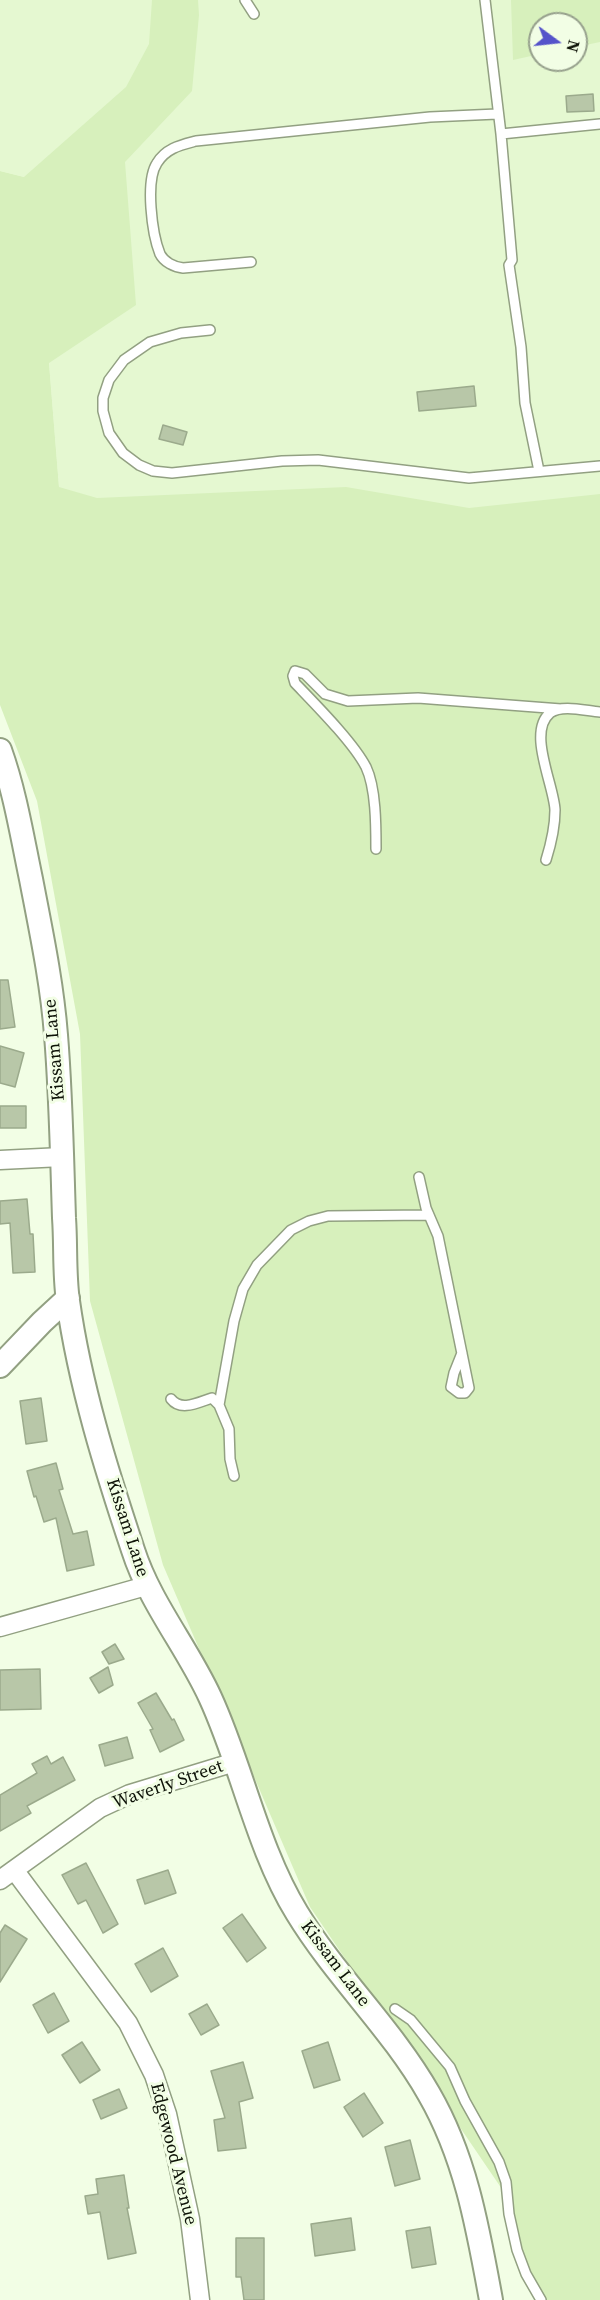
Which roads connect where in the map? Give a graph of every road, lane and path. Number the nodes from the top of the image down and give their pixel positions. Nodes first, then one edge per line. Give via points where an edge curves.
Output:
1 (245, 0) edge
2 (486, 0) edge
3 (254, 14) dead end
4 (497, 114) junction
5 (600, 124) edge
6 (501, 134) junction
7 (251, 262) dead end
8 (210, 330) dead end
9 (600, 466) edge
10 (539, 471) junction
11 (561, 709) junction
12 (600, 712) edge
13 (0, 750) edge
14 (376, 849) dead end
15 (546, 860) dead end
16 (62, 1157) junction
17 (0, 1160) edge
18 (419, 1177) dead end
19 (429, 1215) junction
20 (68, 1298) junction
21 (462, 1353) dead end
22 (0, 1366) edge
23 (171, 1399) dead end
24 (219, 1405) junction
25 (234, 1476) dead end
26 (146, 1586) junction
27 (0, 1628) edge
28 (235, 1762) junction
29 (7, 1876) edge
30 (395, 2009) dead end
31 (200, 2300) edge
32 (491, 2300) edge
33 (541, 2300) edge

1 - 3 lane
2 - 4 lane
4 - 6 lane
4 - 7 lane via 196,141 165,153 156,163 150,186 161,256 173,267 183,268
5 - 6 lane
6 - 10 lane via 512,260 509,265 525,403
8 - 10 lane via 150,342 124,360 109,380 103,398 109,433 123,453 139,465 172,473 318,460 469,478
9 - 10 lane
11 - 12 lane
11 - 14 lane via 418,698 348,701 325,694 305,674 295,671 295,682 366,769
11 - 15 lane via 550,713 540,731 555,810
13 - 16 street, Kissam Lane via 11,783 44,949 56,1031
16 - 17 street
16 - 20 street, Kissam Lane
18 - 19 lane
19 - 21 lane via 438,1236
19 - 24 lane via 328,1216 291,1230 257,1265 243,1289
20 - 22 street
20 - 26 street, Kissam Lane via 101,1447
23 - 24 lane via 181,1406 212,1398
24 - 25 lane via 229,1429
26 - 27 street
26 - 28 street, Kissam Lane via 210,1697
28 - 29 street, Waverly Street via 130,1794 100,1808
28 - 32 street, Kissam Lane via 274,1867 295,1910 399,2048 451,2138 473,2209
29 - 31 street, Edgewood Avenue via 128,2024 154,2075 167,2114 190,2219
30 - 33 lane via 411,2020 450,2067 500,2162 517,2250

